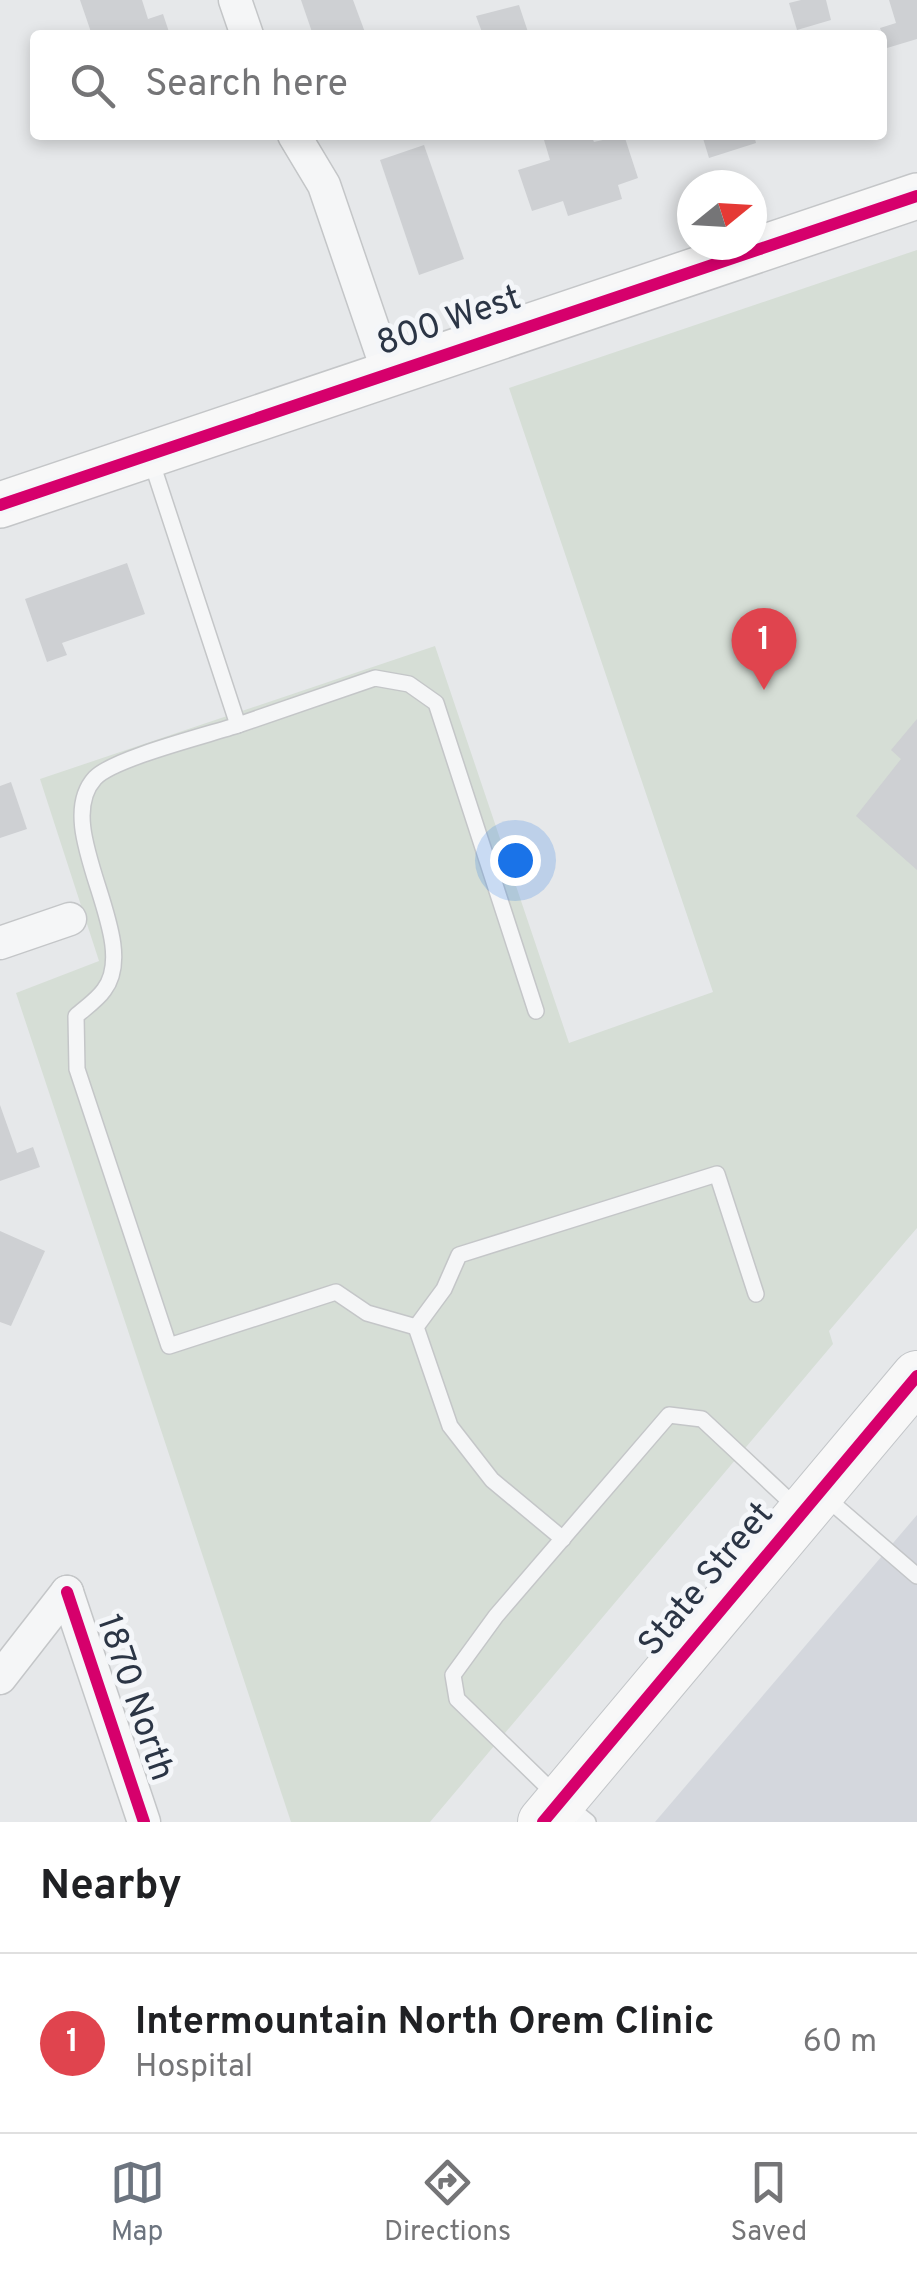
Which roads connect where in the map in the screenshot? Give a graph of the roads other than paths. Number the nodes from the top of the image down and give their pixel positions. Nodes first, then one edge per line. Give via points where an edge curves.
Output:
1 (236, 0) edge
2 (245, 30) edge
3 (297, 140) edge
4 (917, 196) edge
5 (389, 374) junction
6 (150, 455) junction
7 (0, 505) edge
8 (238, 725) junction
9 (70, 918) dead end
10 (0, 943) edge
11 (536, 1011) dead end
12 (756, 1294) dead end
13 (416, 1327) junction
14 (917, 1376) edge
15 (811, 1503) junction
16 (563, 1540) junction
17 (917, 1576) edge
18 (0, 1678) edge
19 (564, 1815) edge
20 (144, 1822) edge

1 - 2 street
3 - 5 street via 324,184
4 - 5 street, 800 West
5 - 6 street, 800 West
6 - 7 street, 800 West
6 - 8 lane
8 - 11 lane via 375,678 409,684 436,703
8 - 13 lane via 124,762 96,776 84,799 82,832 114,962 106,989 76,1016 77,1068 168,1346 336,1292 367,1313
9 - 10 street
12 - 13 lane via 717,1174 459,1255
13 - 16 lane via 450,1426 492,1480
14 - 15 main road, State Street
15 - 16 lane via 702,1419 669,1415
15 - 17 lane
15 - 19 main road, State Street
16 - 19 lane via 454,1674 457,1699
18 - 20 street, 1870 North via 67,1592

